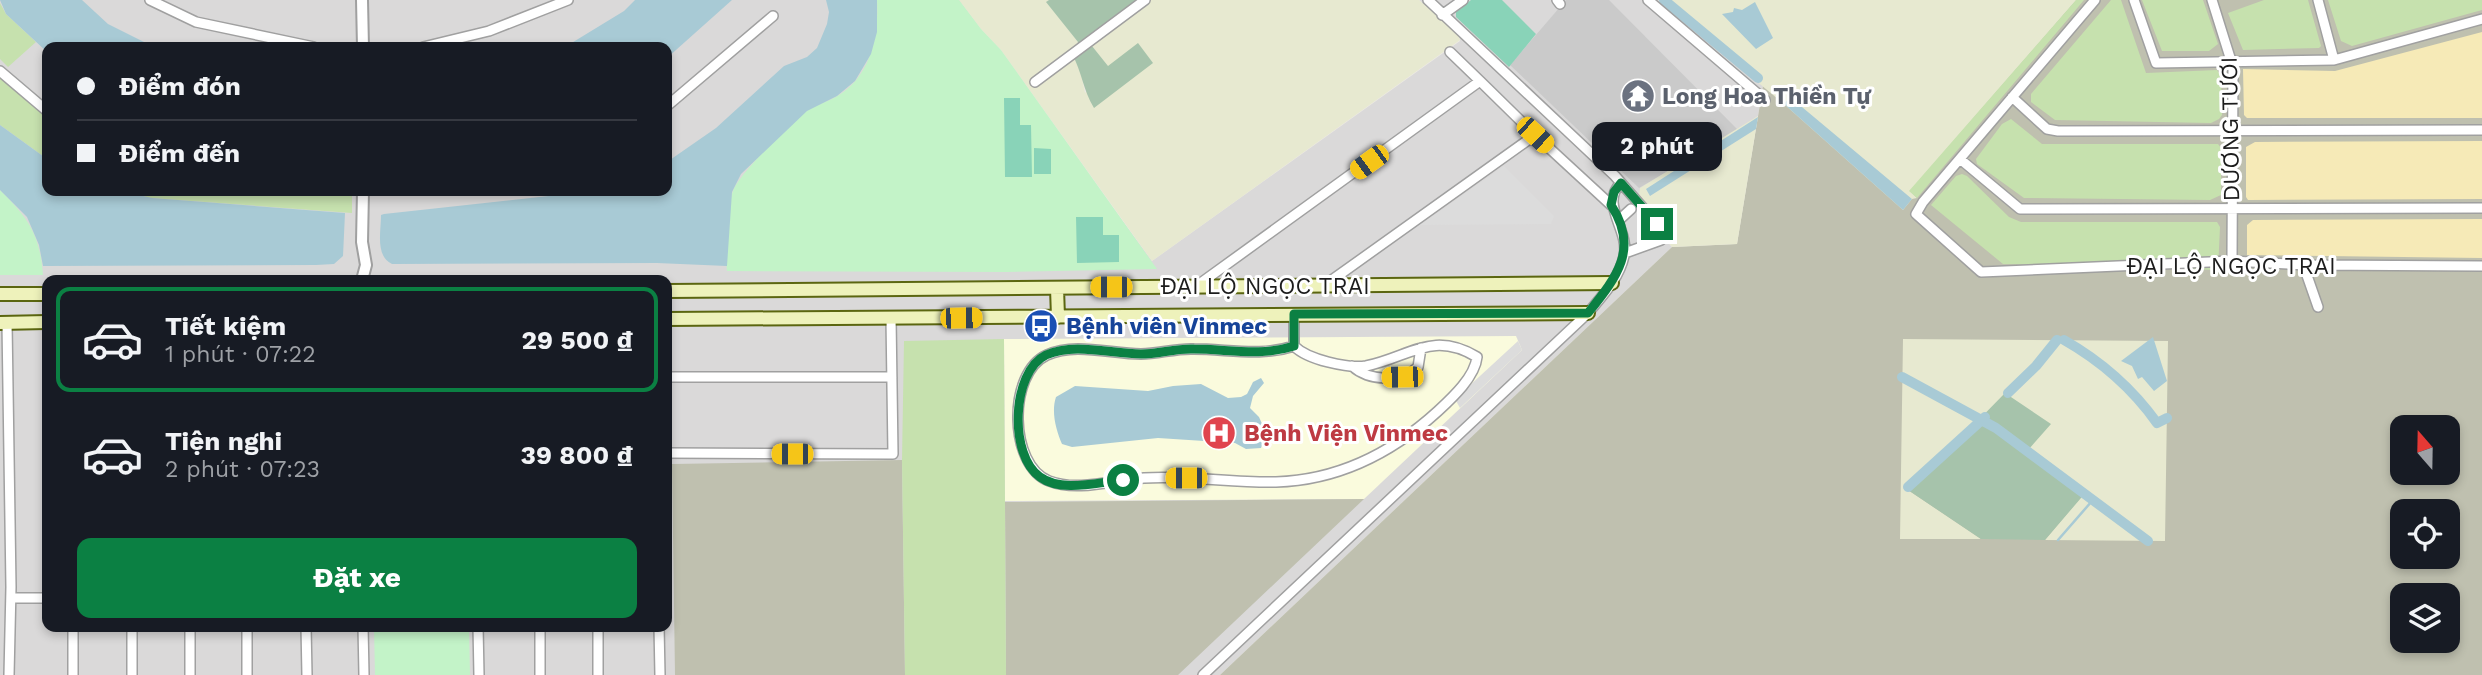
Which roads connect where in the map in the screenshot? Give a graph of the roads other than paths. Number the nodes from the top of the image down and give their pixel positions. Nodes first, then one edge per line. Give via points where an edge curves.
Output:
1 (150, 0) edge
2 (362, 0) edge
3 (568, 0) edge
4 (1145, 0) edge
5 (1428, 0) edge
6 (1463, 0) edge
7 (1647, 0) edge
8 (2095, 0) edge
9 (2134, 0) edge
10 (2212, 0) edge
11 (2318, 0) edge
12 (1442, 15) junction
13 (772, 16) dead end
14 (2482, 19) edge
15 (290, 42) edge
16 (363, 42) edge
17 (444, 42) edge
18 (1450, 52) dead end
19 (2334, 60) junction
20 (2232, 61) junction
21 (0, 71) edge
22 (1480, 81) junction
23 (1035, 82) dead end
24 (2012, 97) junction
25 (1765, 100) dead end
26 (672, 102) edge
27 (42, 107) edge
28 (2232, 130) junction
29 (2482, 130) edge
30 (1535, 135) junction
31 (1960, 159) junction
32 (1621, 183) junction
33 (363, 196) edge
34 (1611, 205) junction
35 (2232, 208) junction
36 (2482, 208) edge
37 (1631, 209) dead end
38 (1619, 220) junction
39 (1657, 224) dead end
40 (1661, 240) dead end
41 (1625, 253) junction
42 (2232, 261) junction
43 (2303, 264) junction
44 (2482, 266) edge
45 (362, 275) edge
46 (1612, 283) junction
47 (1197, 286) junction
48 (1322, 287) junction
49 (1057, 288) junction
50 (672, 290) edge
51 (0, 294) edge
52 (42, 294) edge
53 (2318, 307) dead end
54 (1588, 313) junction
55 (1294, 314) junction
56 (1058, 317) junction
57 (891, 318) junction
58 (672, 319) edge
59 (42, 322) edge
60 (4, 323) edge
61 (1294, 346) junction
62 (1420, 348) junction
63 (1352, 366) junction
64 (672, 377) edge
65 (892, 377) junction
66 (672, 453) edge
67 (10, 598) junction
68 (42, 598) edge
69 (73, 632) edge
70 (132, 632) edge
71 (190, 632) edge
72 (247, 632) edge
73 (306, 632) edge
74 (363, 632) edge
75 (478, 632) edge
76 (540, 632) edge
77 (598, 632) edge
78 (659, 632) edge
79 (9, 675) edge
80 (73, 675) edge
81 (132, 675) edge
82 (190, 675) edge
83 (247, 675) edge
84 (307, 675) edge
85 (364, 675) edge
86 (479, 675) edge
87 (540, 675) edge
88 (598, 675) edge
89 (660, 675) edge
90 (1203, 675) edge

1 - 15 street via 196,22
2 - 16 street
3 - 17 street via 489,31
4 - 23 street
5 - 12 street
6 - 12 street
7 - 25 street
8 - 24 street
9 - 20 street via 2156,63
10 - 20 street, DƯƠNG TƯƠI
11 - 19 street
12 - 32 street
13 - 26 street
14 - 19 street
18 - 22 street
19 - 20 street
20 - 28 street, DƯƠNG TƯƠI
21 - 27 street
22 - 30 street
22 - 47 street
24 - 28 street via 2048,129
24 - 31 street
28 - 29 street
28 - 35 street, DƯƠNG TƯƠI
30 - 34 street
30 - 48 street via 1432,213
31 - 35 street via 2020,209
31 - 42 street, ĐẠI LỘ NGỌC TRAI via 1916,214 1981,272
32 - 34 street
32 - 39 street
33 - 45 street
34 - 38 street
35 - 36 street
35 - 42 street, DƯƠNG TƯƠI
37 - 38 street
38 - 41 street
40 - 41 street
41 - 46 street
42 - 43 street, ĐẠI LỘ NGỌC TRAI
43 - 44 street, ĐẠI LỘ NGỌC TRAI
43 - 53 street
46 - 48 main road, ĐẠI LỘ NGỌC TRAI
46 - 54 street
47 - 48 main road, ĐẠI LỘ NGỌC TRAI
47 - 49 main road, ĐẠI LỘ NGỌC TRAI
49 - 50 main road, ĐẠI LỘ NGỌC TRAI
49 - 56 main road
51 - 52 main road
54 - 55 main road, ĐẠI LỘ NGỌC TRAI
54 - 90 street
55 - 56 main road, ĐẠI LỘ NGỌC TRAI
55 - 61 street
56 - 57 main road, ĐẠI LỘ NGỌC TRAI
57 - 58 main road, ĐẠI LỘ NGỌC TRAI
57 - 65 street
59 - 60 main road
60 - 67 street
61 - 62 street via 1277,351 1176,349 1141,354 1078,349 1049,354 1034,362 1023,382 1018,415 1023,453 1030,467 1052,483 1082,485 1144,478 1276,482 1323,477 1368,461 1413,434 1447,403 1476,365 1477,357 1465,349 1446,344
61 - 63 street via 1315,359
62 - 63 street
62 - 63 street via 1418,367 1402,377 1370,377
64 - 65 street
65 - 66 street via 893,454
67 - 68 street
67 - 79 street
69 - 80 street
70 - 81 street
71 - 82 street
72 - 83 street
73 - 84 street
74 - 85 street
75 - 86 street
76 - 87 street
77 - 88 street
78 - 89 street

